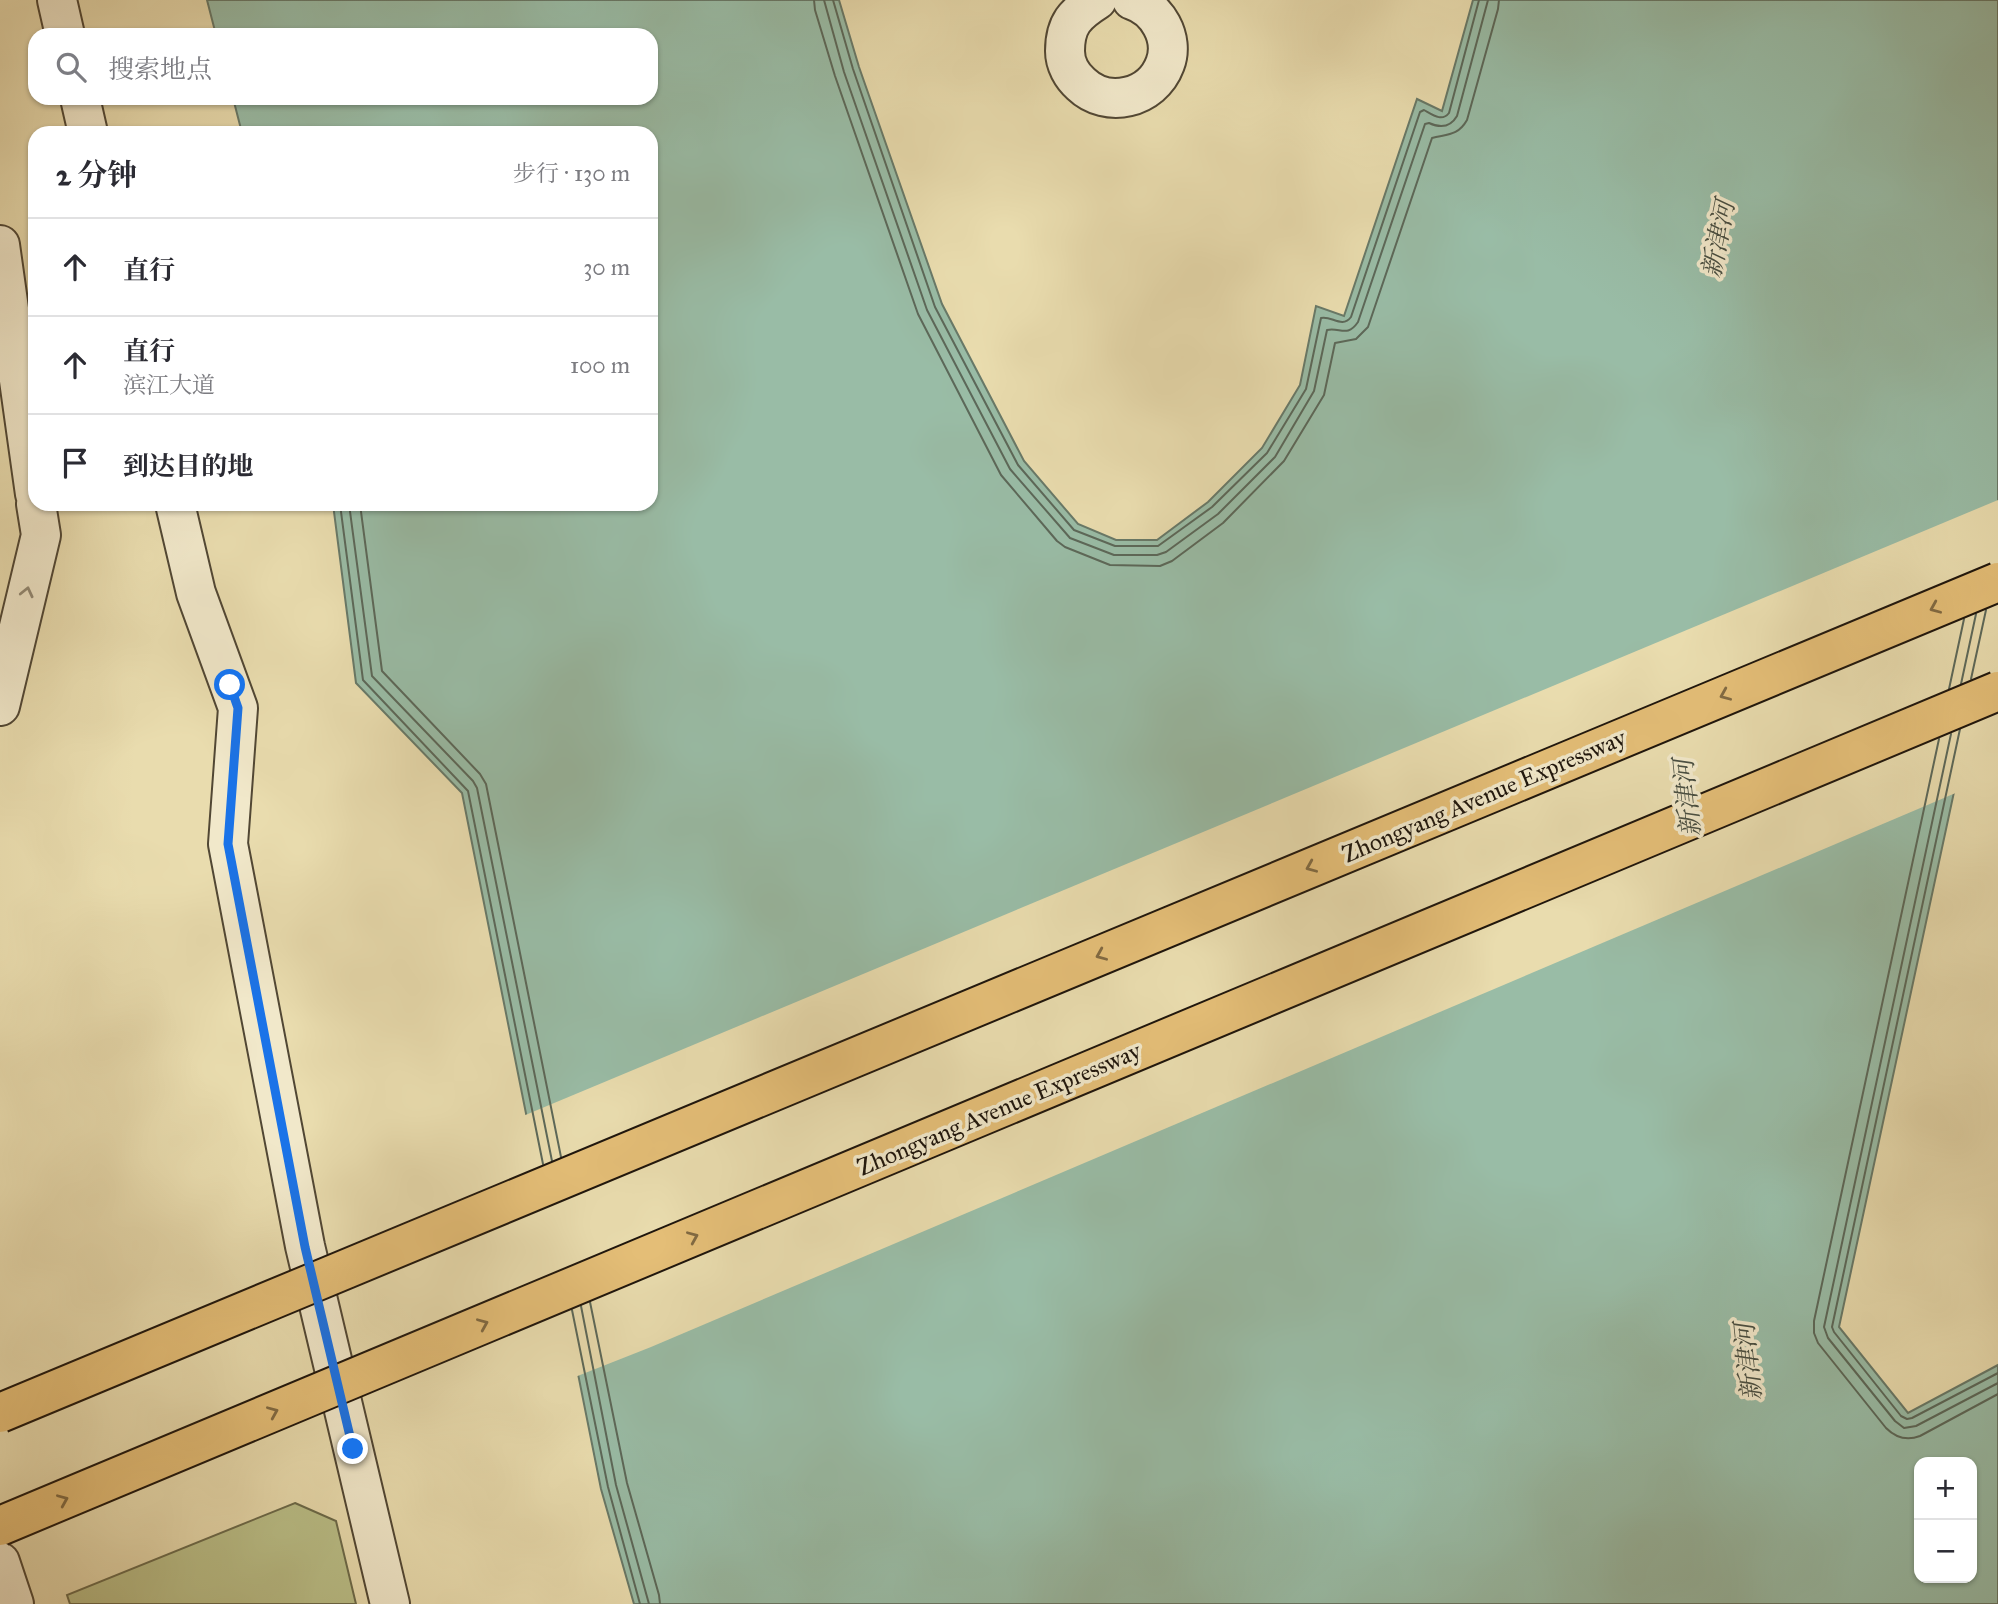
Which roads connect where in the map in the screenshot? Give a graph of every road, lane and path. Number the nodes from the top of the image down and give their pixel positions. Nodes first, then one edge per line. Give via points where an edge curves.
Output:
1 (57, 0) edge
2 (1097, 0) edge
3 (1140, 1) edge
4 (63, 28) edge
5 (82, 105) edge
6 (86, 126) edge
7 (0, 245) edge
8 (28, 444) edge
9 (37, 511) edge
10 (177, 511) edge
11 (1998, 582) edge
12 (1998, 691) edge
13 (0, 706) edge
14 (0, 1413) edge
15 (0, 1526) edge
16 (0, 1562) edge
17 (14, 1604) edge
18 (390, 1604) edge

1 - 4 street
2 - 3 street via 1078,12 1072,22 1065,55 1073,76 1090,92 1111,99 1135,96 1154,83 1166,64 1168,41 1160,19
5 - 6 street
7 - 8 street
13 -> 9 street via 41,535
10 - 18 street via 196,593 238,708 228,844 305,1247
11 -> 14 highway, Zhongyang Avenue Expressway, bridge
15 -> 12 highway, Zhongyang Avenue Expressway, bridge
16 - 17 street

